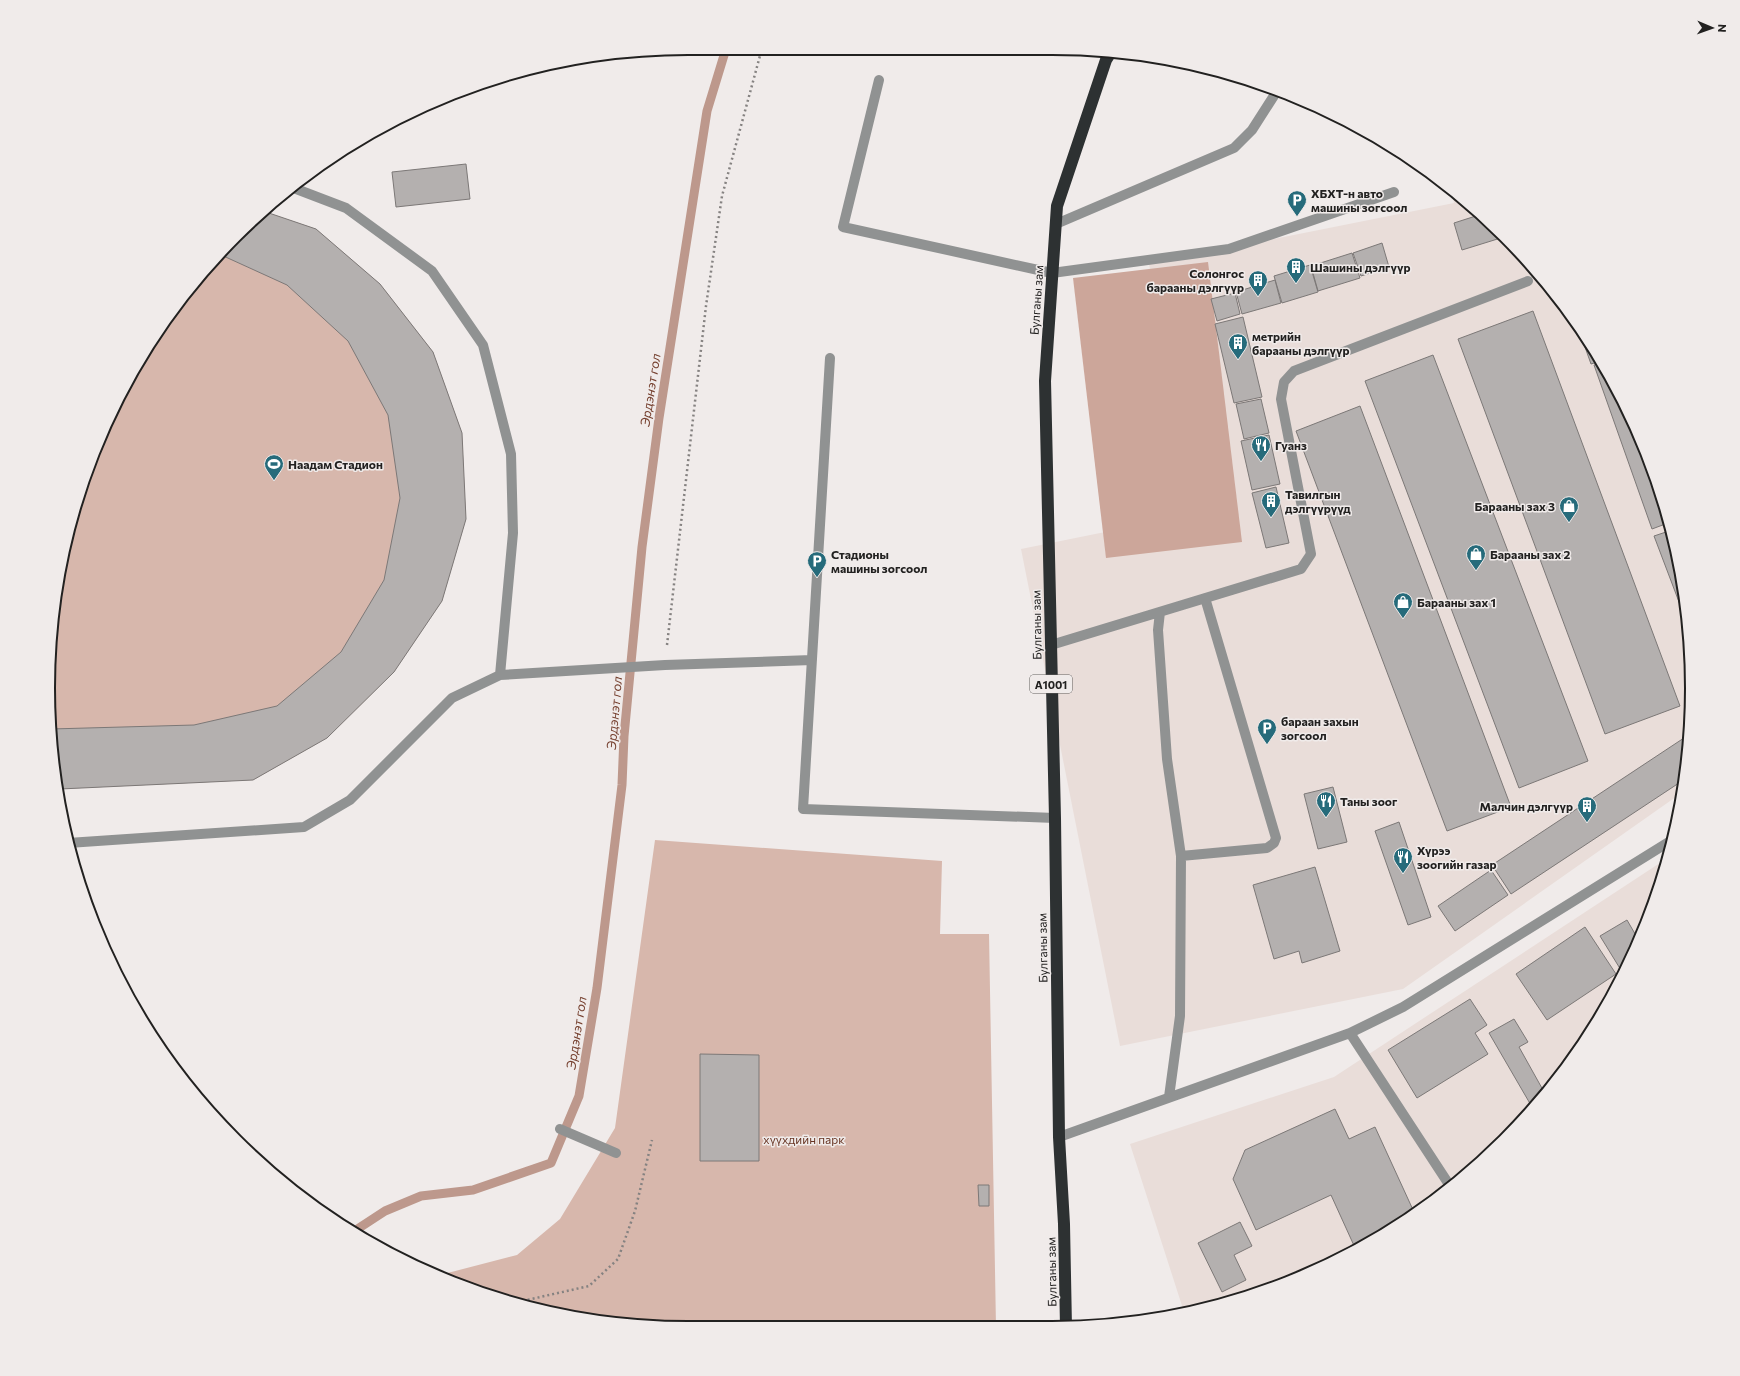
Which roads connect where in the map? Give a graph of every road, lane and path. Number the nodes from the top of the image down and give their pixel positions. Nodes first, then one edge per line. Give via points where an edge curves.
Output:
1 (760, 55) edge
2 (1108, 57) edge
3 (879, 80) dead end
4 (1274, 96) edge
5 (298, 190) edge
6 (1394, 192) dead end
7 (1056, 224) junction
8 (1052, 273) junction
9 (1528, 281) dead end
10 (830, 358) dead end
11 (1205, 598) junction
12 (1160, 612) junction
13 (1050, 645) junction
14 (812, 660) junction
15 (665, 665) junction
16 (500, 675) junction
17 (1055, 818) junction
18 (75, 843) edge
19 (1665, 844) edge
20 (1181, 856) junction
21 (1350, 1033) junction
22 (1169, 1097) junction
23 (560, 1129) dead end
24 (1059, 1137) junction
25 (652, 1140) dead end
26 (616, 1153) dead end
27 (1447, 1182) edge
28 (528, 1300) edge
29 (1066, 1321) edge

1 - 15 path via 722,196 706,306
2 - 7 highway, Булганы зам / A1001 via 1057,206
3 - 8 lane via 844,227
4 - 7 lane via 1252,130 1234,148
5 - 16 lane via 346,208 432,271 483,345 511,454 513,533
6 - 8 lane via 1229,249
7 - 8 highway, Булганы зам / A1001
8 - 13 highway, Булганы зам / A1001 via 1045,381
9 - 11 lane via 1294,371 1284,382 1281,399 1311,554 1301,569
10 - 14 lane
11 - 12 lane
11 - 20 lane via 1276,838 1267,848
12 - 13 lane
12 - 20 lane via 1158,630 1168,759
13 - 17 highway, Булганы зам / A1001
14 - 15 lane
14 - 17 lane via 803,809
15 - 16 lane
16 - 18 lane via 452,698 350,800 304,827
17 - 24 highway, Булганы зам / A1001
19 - 21 lane via 1403,1007
20 - 22 lane via 1180,1016
21 - 22 lane
21 - 27 lane
22 - 24 lane
23 - 26 lane
24 - 29 highway, Булганы зам / A1001
25 - 28 path via 635,1211 618,1259 589,1286

